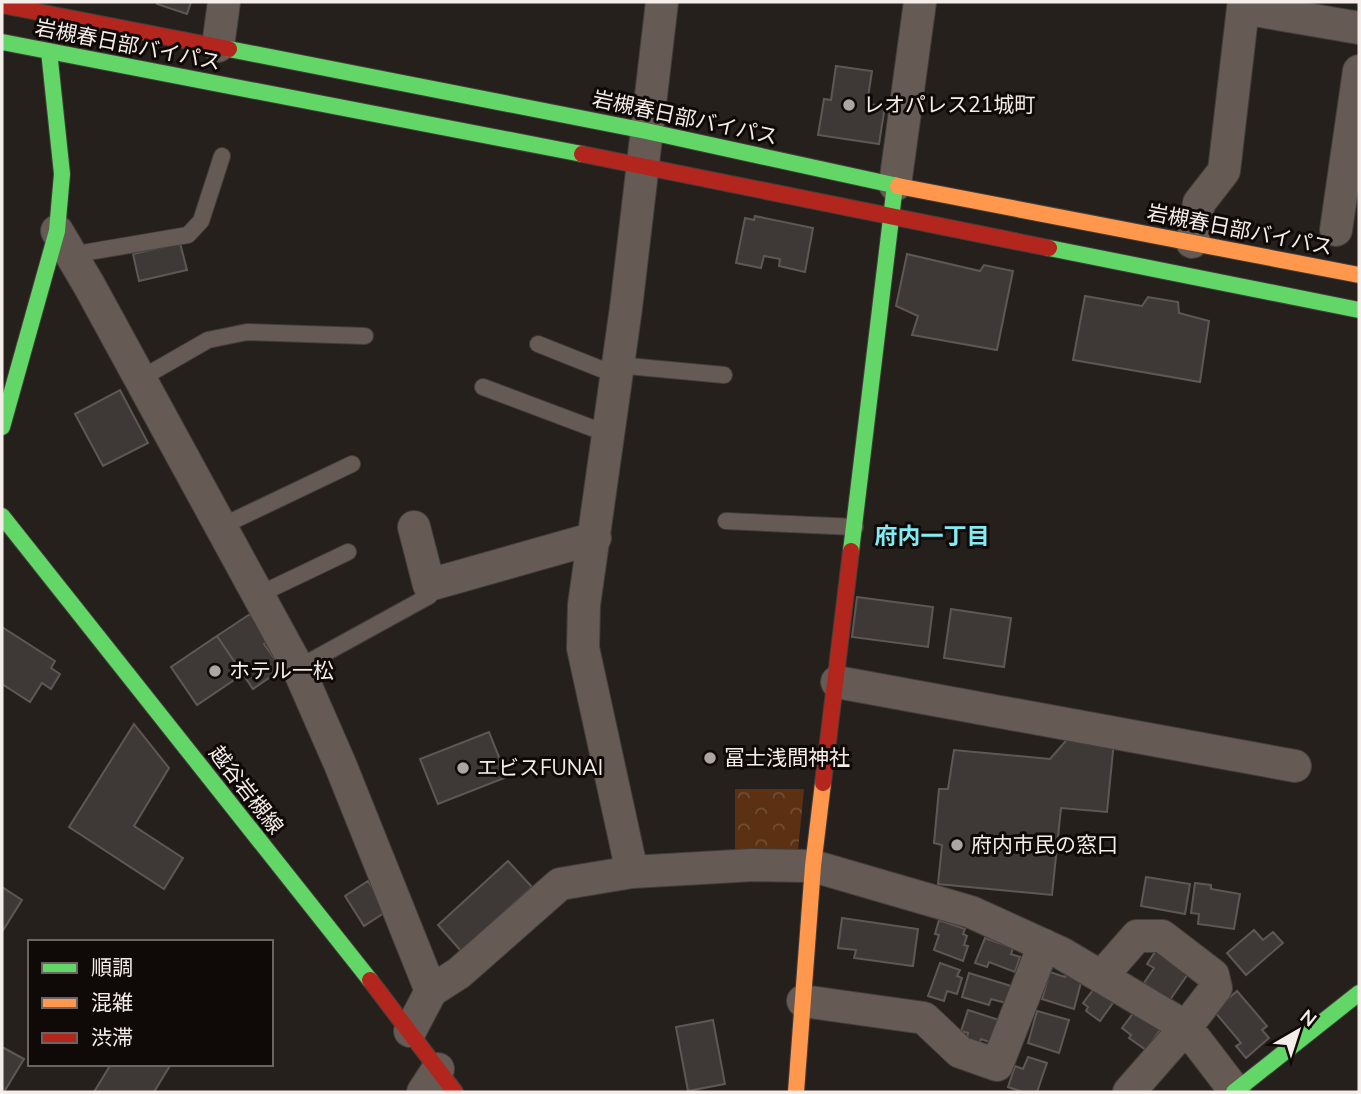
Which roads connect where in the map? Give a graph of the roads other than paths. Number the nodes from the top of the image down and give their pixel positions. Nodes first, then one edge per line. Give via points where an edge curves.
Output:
1 (224, 2) edge
2 (662, 2) edge
3 (920, 2) edge
4 (2, 5) edge
5 (43, 26) edge
6 (1359, 28) edge
7 (2, 42) edge
8 (218, 46) junction
9 (1359, 71) edge
10 (646, 131) junction
11 (222, 156) dead end
12 (643, 166) junction
13 (895, 185) junction
14 (892, 218) junction
15 (1336, 230) dead end
16 (1192, 242) junction
17 (64, 243) junction
18 (1359, 275) edge
19 (1359, 310) edge
20 (365, 336) dead end
21 (538, 344) dead end
22 (617, 370) junction
23 (724, 375) dead end
24 (140, 379) junction
25 (483, 387) dead end
26 (2, 427) edge
27 (608, 434) junction
28 (352, 464) dead end
29 (2, 516) edge
30 (726, 521) dead end
31 (220, 527) junction
32 (414, 527) dead end
33 (855, 527) junction
34 (595, 538) junction
35 (348, 552) dead end
36 (429, 585) junction
37 (258, 595) junction
38 (298, 668) junction
39 (837, 682) junction
40 (1295, 766) dead end
41 (814, 866) junction
42 (632, 872) junction
43 (1044, 945) junction
44 (1101, 977) junction
45 (431, 991) junction
46 (1359, 993) edge
47 (803, 1001) junction
48 (1186, 1027) junction
49 (410, 1031) junction
50 (439, 1085) edge
51 (1235, 1091) edge
52 (796, 1092) edge
53 (1129, 1092) edge

1 - 8 street
2 - 10 street
3 - 13 street
4 - 5 main road, 岩槻春日部バイパス
5 - 7 main road, 岩槻春日部バイパス
5 - 8 main road, 岩槻春日部バイパス
5 - 12 main road, 岩槻春日部バイパス
5 - 17 main road via 62,174
6 - 16 street via 1243,8 1224,171 1199,203
8 - 10 main road, 岩槻春日部バイパス
9 - 15 street
10 - 12 street
10 - 13 main road, 岩槻春日部バイパス
11 - 17 lane via 201,221 188,234
12 - 14 main road, 岩槻春日部バイパス
12 - 22 street
13 - 14 main road
13 - 16 main road, 岩槻春日部バイパス
14 - 19 main road, 岩槻春日部バイパス
14 - 33 main road
16 - 18 main road, 岩槻春日部バイパス
17 - 24 street
17 - 26 main road
20 - 24 lane via 247,332 208,340
21 - 22 lane
22 - 23 lane
22 - 27 street
24 - 31 street
25 - 27 lane
27 - 34 street
28 - 31 lane
29 - 49 main road, 越谷岩槻線
30 - 33 lane
31 - 37 street
32 - 36 street
33 - 39 main road
34 - 36 street
34 - 42 street via 584,605 583,648
35 - 37 lane
36 - 38 lane via 429,596
37 - 38 street
38 - 45 street
39 - 40 street
39 - 41 main road
41 - 42 street
41 - 43 street via 971,912
41 - 47 main road
42 - 45 street via 561,884 459,973
43 - 44 street
43 - 47 street via 997,1065 960,1052 924,1018
44 - 48 street
44 - 48 street via 1137,936 1163,936 1213,975 1216,988
45 - 49 street
46 - 51 main road
47 - 52 main road
48 - 51 street
48 - 53 street
49 - 50 main road, 越谷岩槻線

